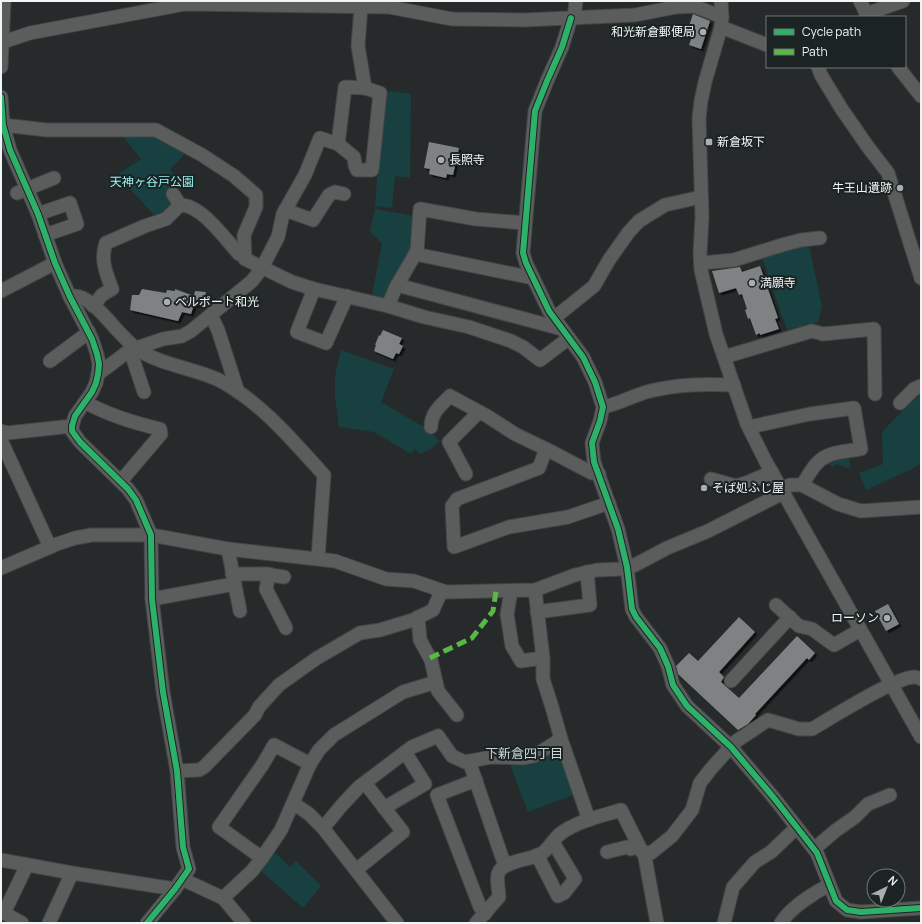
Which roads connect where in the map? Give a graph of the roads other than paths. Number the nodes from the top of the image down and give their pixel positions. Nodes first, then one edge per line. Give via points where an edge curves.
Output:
1 (4, 1) edge
2 (576, 1) edge
3 (721, 1) edge
4 (860, 1) edge
5 (903, 1) edge
6 (151, 5) edge
7 (361, 6) junction
8 (426, 7) edge
9 (867, 15) edge
10 (573, 18) junction
11 (722, 22) junction
12 (766, 44) edge
13 (2, 48) edge
14 (1, 68) edge
15 (818, 68) edge
16 (899, 68) edge
17 (365, 88) junction
18 (921, 96) edge
19 (1, 97) edge
20 (3, 125) junction
21 (338, 144) junction
22 (5, 152) edge
23 (54, 178) dead end
24 (22, 191) junction
25 (173, 194) dead end
26 (344, 194) dead end
27 (701, 197) junction
28 (180, 205) junction
29 (285, 210) junction
30 (38, 214) junction
31 (526, 223) junction
32 (45, 235) junction
33 (820, 238) dead end
34 (416, 254) junction
35 (245, 256) junction
36 (55, 263) junction
37 (701, 263) junction
38 (262, 268) junction
39 (533, 278) junction
40 (921, 278) edge
41 (397, 285) junction
42 (314, 289) junction
43 (1, 291) edge
44 (347, 296) junction
45 (70, 297) junction
46 (93, 306) junction
47 (388, 306) junction
48 (211, 315) junction
49 (553, 319) junction
50 (89, 332) junction
51 (566, 334) junction
52 (133, 349) junction
53 (724, 357) junction
54 (50, 361) dead end
55 (98, 374) junction
56 (734, 385) junction
57 (921, 386) edge
58 (144, 392) dead end
59 (238, 392) junction
60 (875, 394) dead end
61 (85, 402) junction
62 (900, 403) dead end
63 (603, 407) junction
64 (480, 412) junction
65 (72, 426) junction
66 (431, 427) dead end
67 (749, 427) junction
68 (2, 435) edge
69 (546, 449) junction
70 (772, 472) junction
71 (466, 474) dead end
72 (599, 474) junction
73 (711, 479) dead end
74 (121, 481) junction
75 (802, 485) junction
76 (781, 491) junction
77 (609, 503) junction
78 (921, 507) edge
79 (151, 535) junction
80 (50, 547) junction
81 (228, 549) junction
82 (318, 558) junction
83 (627, 567) junction
84 (1, 568) edge
85 (587, 572) junction
86 (269, 574) junction
87 (284, 577) dead end
88 (233, 579) junction
89 (535, 590) junction
90 (511, 591) junction
91 (441, 592) junction
92 (152, 599) junction
93 (776, 605) dead end
94 (240, 611) dead end
95 (537, 612) junction
96 (418, 617) junction
97 (790, 618) junction
98 (286, 628) dead end
99 (860, 630) junction
100 (543, 658) junction
101 (921, 679) edge
102 (731, 681) dead end
103 (436, 682) junction
104 (891, 684) junction
105 (457, 715) dead end
106 (921, 737) edge
107 (561, 740) junction
108 (731, 747) junction
109 (405, 752) junction
110 (469, 761) junction
111 (310, 764) junction
112 (177, 771) junction
113 (476, 780) junction
114 (365, 783) junction
115 (890, 795) dead end
116 (293, 803) junction
117 (384, 808) junction
118 (589, 820) junction
119 (323, 828) junction
120 (796, 828) junction
121 (553, 842) junction
122 (641, 849) junction
123 (814, 849) junction
124 (607, 852) dead end
125 (537, 855) junction
126 (262, 858) junction
127 (1, 860) edge
128 (27, 865) junction
129 (505, 866) junction
130 (356, 870) junction
131 (72, 874) junction
132 (179, 884) junction
133 (829, 885) junction
134 (223, 898) junction
135 (921, 908) edge
136 (863, 917) edge
137 (480, 919) edge
138 (22, 923) edge
139 (49, 923) edge
140 (147, 923) edge
141 (244, 923) edge
142 (397, 923) edge
143 (657, 923) edge
144 (724, 923) edge
145 (781, 923) edge

1 - 13 street
2 - 10 street
3 - 11 street
4 - 9 street
5 - 9 street
6 - 7 street
6 - 13 street via 30,34
7 - 8 street
7 - 17 street via 358,46
8 - 10 street via 452,19
10 - 11 street via 634,15 694,6
10 - 31 street via 535,111
11 - 12 street
11 - 27 street via 701,101
13 - 14 street
15 - 40 street via 842,108 888,173
16 - 18 street
17 - 21 street via 346,87
17 - 21 street via 380,93 372,170 357,170 354,157
19 - 20 street
20 - 22 street
20 - 35 street via 48,130 156,130 234,176 256,196 256,207 244,235
21 - 29 street via 320,138 305,175
22 - 24 street
23 - 24 street
24 - 30 street
25 - 28 street
26 - 29 street via 335,192 329,195 313,220
27 - 37 street
27 - 49 street via 665,205 639,221 609,260 594,286
28 - 35 street via 186,205 206,217 239,254
28 - 46 street via 166,219 106,243 103,252 104,267 112,289 102,295
29 - 38 street via 278,237
30 - 32 street
30 - 32 street via 70,203 77,224
31 - 34 street via 476,220 420,209
31 - 39 street via 523,253
32 - 36 street
33 - 37 street via 801,240 734,260
34 - 39 street
34 - 41 street
35 - 38 street via 245,259
36 - 43 street
36 - 45 street
37 - 53 street via 716,334
38 - 42 street
38 - 48 street via 252,281
39 - 49 street
41 - 47 street
41 - 51 street
42 - 44 street
42 - 44 street via 297,332 326,344
44 - 47 street
45 - 46 street via 87,299
45 - 50 street
46 - 52 street
47 - 51 street via 470,327 511,341 523,346 540,360
48 - 52 street via 191,332 182,336
48 - 59 street
49 - 51 street
50 - 54 street
50 - 55 street via 98,354
51 - 63 street via 583,357
52 - 55 street
52 - 58 street
52 - 59 street via 218,380
53 - 56 street
53 - 60 street via 812,331 823,334 874,329
55 - 61 street via 92,392
56 - 63 street via 685,384 649,391
56 - 67 street
57 - 62 street via 914,389
59 - 82 street via 260,409 324,475
61 - 65 street via 75,416
61 - 74 street via 129,421 160,429 161,434
63 - 72 street via 592,443 594,462
64 - 66 street via 450,396 431,419
64 - 69 street via 515,434
64 - 71 street via 449,442
65 - 68 street
65 - 74 street via 75,437
67 - 70 street
67 - 75 street via 854,408 861,449 828,455 813,468
68 - 80 street
69 - 72 street via 592,473
69 - 77 street via 539,468 457,498 452,506 454,547 508,527 568,517
70 - 73 street via 736,486
70 - 76 street
72 - 77 street
74 - 79 street via 136,500
75 - 76 street via 790,485
75 - 78 street via 838,504 861,510
76 - 83 street via 708,531
76 - 99 street
77 - 83 street
79 - 80 street via 92,534
79 - 81 street
79 - 92 street
80 - 84 street
81 - 82 street
81 - 88 street
82 - 91 street via 335,561 386,579 414,581
83 - 85 street
83 - 108 street via 632,609 660,648 673,685 687,706
85 - 89 street via 575,574
85 - 95 street via 590,605
86 - 87 street
86 - 88 street
86 - 98 street via 266,589
88 - 92 street
88 - 94 street
89 - 90 street
89 - 95 street
90 - 91 street
90 - 100 street via 507,614 512,646 521,661
91 - 96 street via 433,610
92 - 112 street via 163,692
93 - 97 street
95 - 100 street
96 - 103 street via 420,640 431,660
96 - 112 street via 360,634 317,658 279,685 255,715 204,767 199,770
97 - 99 street via 798,626 812,629 834,646
97 - 102 street
99 - 104 street
100 - 107 street via 543,679
101 - 104 street via 916,676
103 - 105 street via 438,691
103 - 111 street via 403,692 334,735
104 - 106 street
104 - 108 street via 812,729 799,729 768,720
107 - 110 street via 534,756 491,757
107 - 118 street
108 - 120 street
108 - 122 street via 700,783 692,810 672,836 651,853
109 - 110 street via 438,736 452,756 465,762
109 - 114 street
109 - 117 street via 425,784
110 - 113 street
111 - 116 street
111 - 126 street via 274,745 219,827
112 - 132 street via 183,847 189,869
113 - 129 street
113 - 137 street via 436,795 480,907
114 - 117 street
114 - 119 street
115 - 123 street via 868,804
116 - 119 street
116 - 126 street via 281,830
117 - 130 street via 403,832
118 - 121 street via 560,834
118 - 122 street via 620,810
119 - 130 street
120 - 123 street
120 - 144 street via 755,862 733,887
121 - 125 street via 542,854
121 - 125 street via 575,879 564,893 558,896
122 - 124 street via 627,847
122 - 143 street
123 - 133 street
125 - 129 street
126 - 134 street
127 - 128 street
128 - 131 street
128 - 138 street via 4,912
129 - 137 street via 497,875 499,897
130 - 142 street
131 - 132 street
131 - 139 street
132 - 134 street
132 - 140 street
133 - 136 street via 836,901 847,910
133 - 145 street via 809,896
134 - 141 street
135 - 136 street

